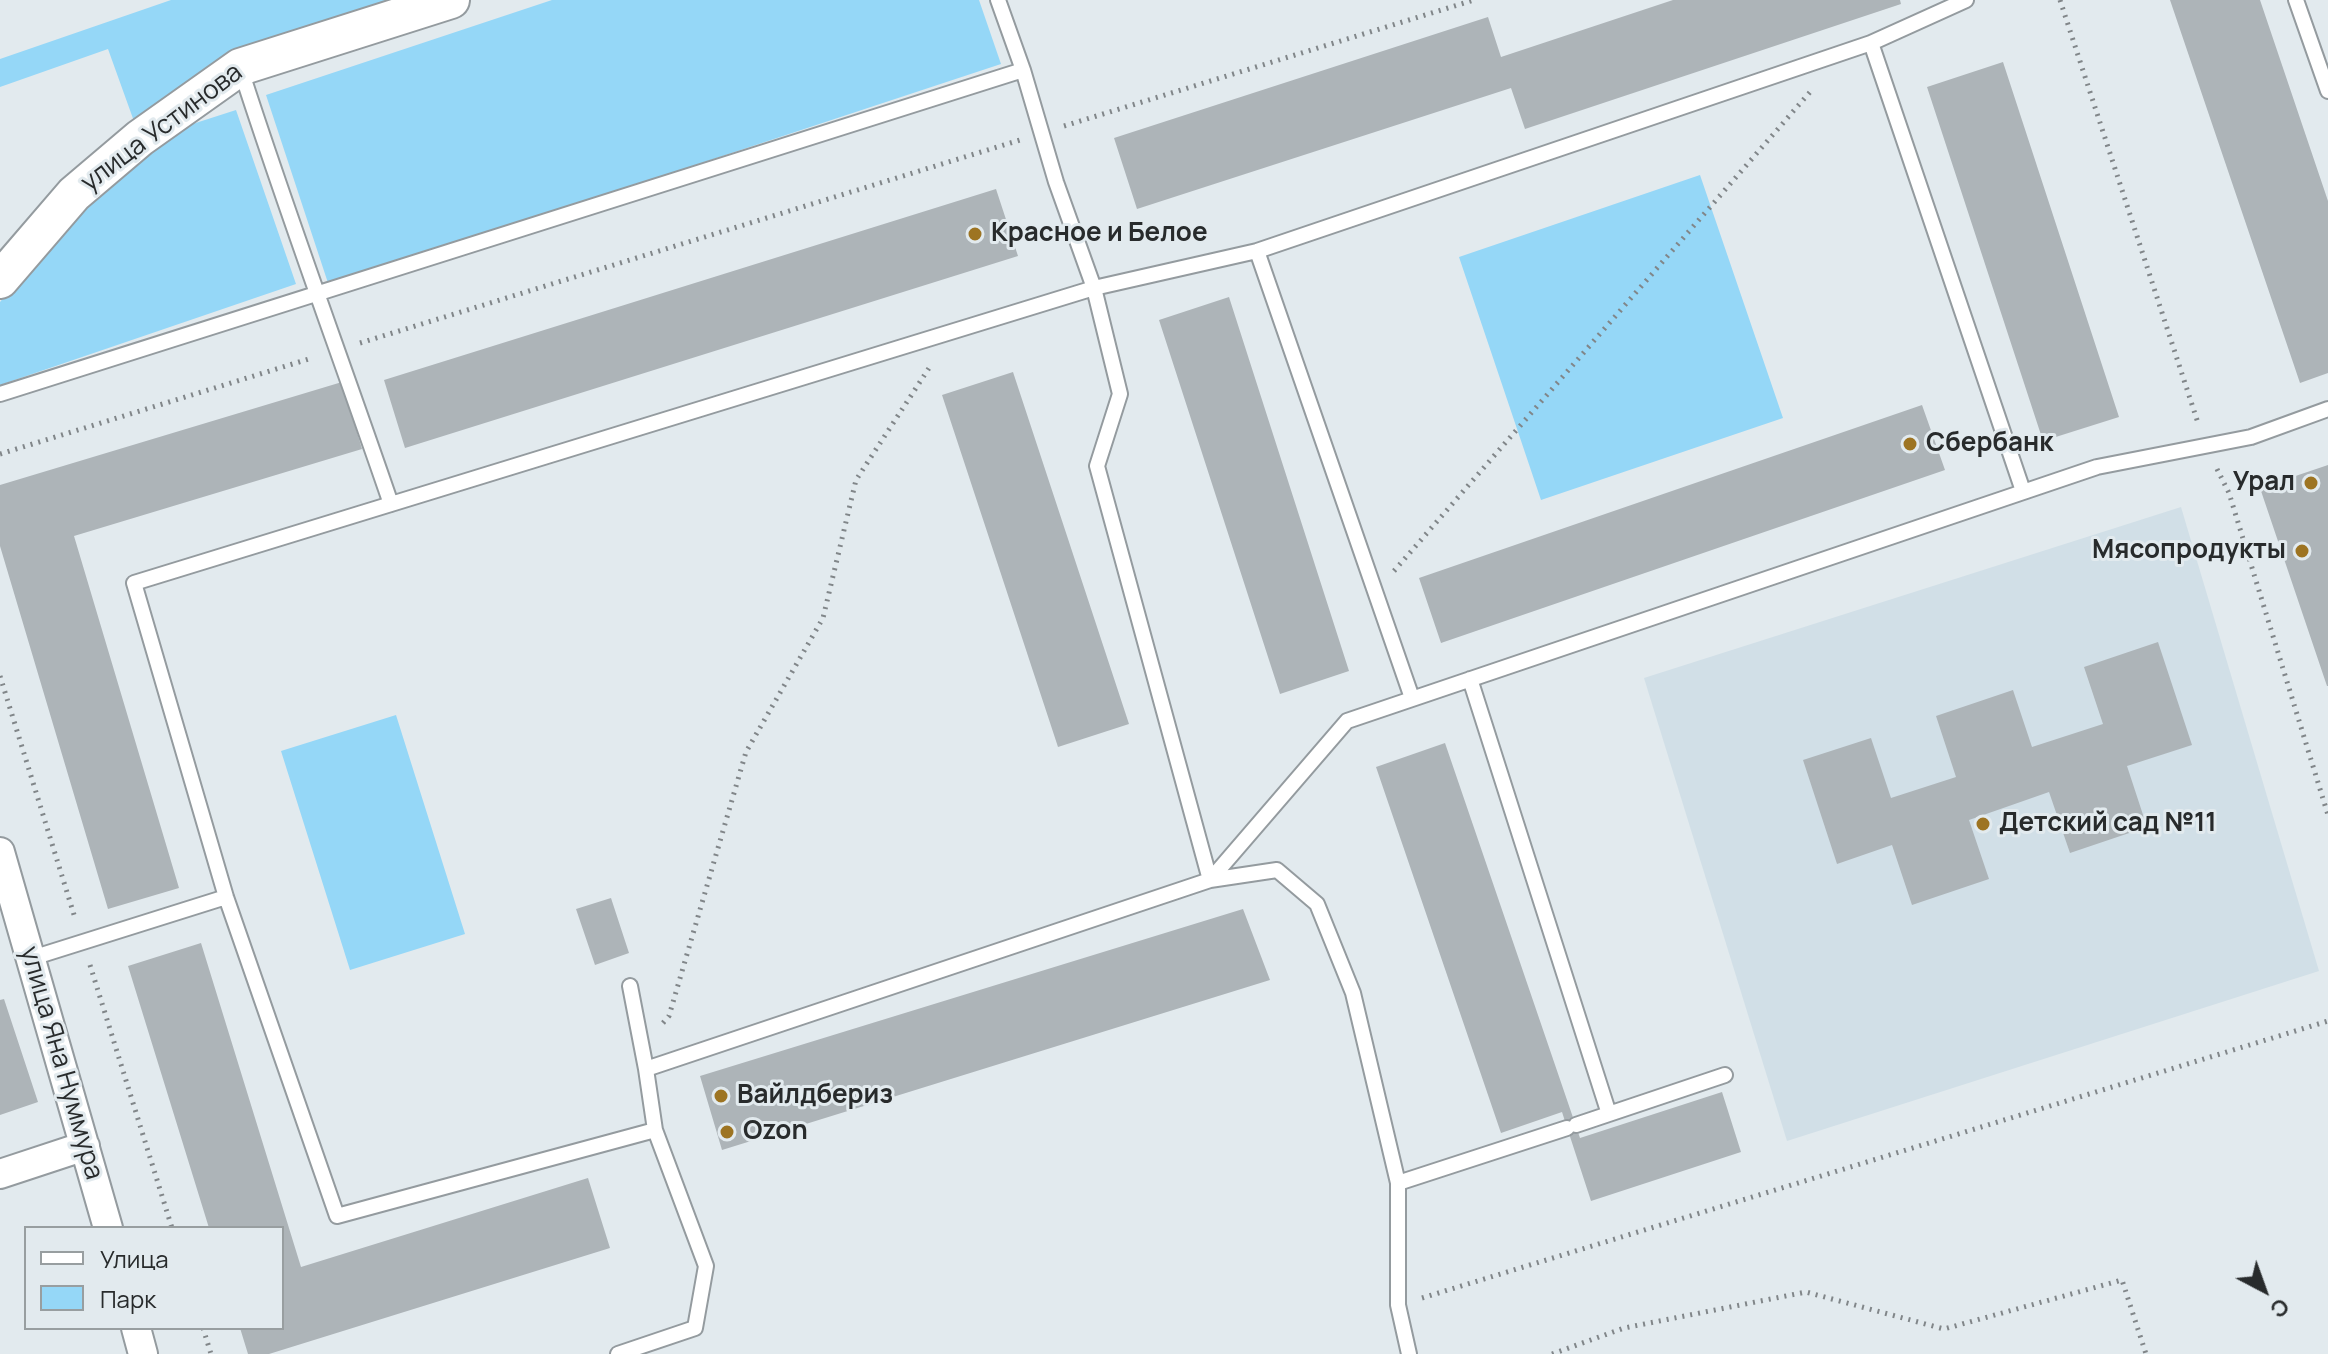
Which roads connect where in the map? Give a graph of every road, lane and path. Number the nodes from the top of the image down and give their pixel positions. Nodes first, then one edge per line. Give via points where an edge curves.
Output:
1 (451, 0) edge
2 (998, 0) edge
3 (1474, 0) edge
4 (1966, 0) edge
5 (2060, 0) edge
6 (2296, 0) edge
7 (1871, 43) junction
8 (1844, 52) junction
9 (240, 67) junction
10 (1023, 70) junction
11 (2328, 91) edge
12 (1040, 133) junction
13 (1257, 251) junction
14 (0, 280) edge
15 (1094, 288) junction
16 (318, 291) junction
17 (953, 332) junction
18 (338, 350) junction
19 (0, 394) edge
20 (2328, 409) edge
21 (2205, 445) junction
22 (0, 454) edge
23 (2023, 491) junction
24 (391, 504) junction
25 (1376, 592) junction
26 (1470, 679) junction
27 (1412, 698) junction
28 (2328, 815) edge
29 (0, 852) edge
30 (1210, 880) junction
31 (226, 897) junction
32 (32, 958) junction
33 (630, 986) dead end
34 (2328, 1021) edge
35 (642, 1048) junction
36 (646, 1069) junction
37 (1725, 1075) dead end
38 (1609, 1114) junction
39 (655, 1130) junction
40 (85, 1146) junction
41 (0, 1174) edge
42 (1398, 1183) junction
43 (107, 1226) edge
44 (1398, 1305) junction
45 (137, 1330) edge
46 (204, 1330) edge
47 (143, 1354) edge
48 (211, 1354) edge
49 (618, 1354) edge
50 (1409, 1354) edge
51 (1552, 1354) edge
52 (2146, 1354) edge

1 - 9 street, улица Устинова
2 - 10 lane
3 - 12 path
4 - 7 lane
5 - 21 path
6 - 11 lane
7 - 8 lane
7 - 23 lane
8 - 13 lane
8 - 25 path
9 - 14 street, улица Устинова via 140,138 74,194
9 - 16 lane
10 - 12 lane
10 - 16 lane
12 - 15 lane
12 - 18 path
13 - 15 lane
13 - 25 lane
15 - 17 lane
15 - 30 lane via 1120,394 1097,466
16 - 18 lane
16 - 19 lane
17 - 24 lane
17 - 35 path via 856,480 823,618 746,752 669,1016
18 - 22 path
18 - 24 lane
20 - 21 lane via 2251,437
21 - 23 lane via 2097,467
21 - 28 path via 2229,493
23 - 26 lane
24 - 31 lane via 134,583
25 - 27 lane
26 - 27 lane
26 - 38 lane
27 - 30 lane via 1347,721
29 - 32 street, улица Яна Нуммура
30 - 36 lane
30 - 42 lane via 1277,870 1317,904 1353,993
31 - 32 lane
31 - 39 lane via 337,1216
32 - 40 street, улица Яна Нуммура
33 - 35 lane
34 - 44 path
35 - 36 lane
36 - 39 lane
37 - 38 lane
38 - 42 lane
39 - 49 lane via 706,1266 695,1328
40 - 41 street
40 - 43 street, улица Яна Нуммура
42 - 44 lane
44 - 50 lane
45 - 47 street
46 - 48 path
51 - 52 path via 1624,1328 1806,1292 1944,1329 2122,1280

